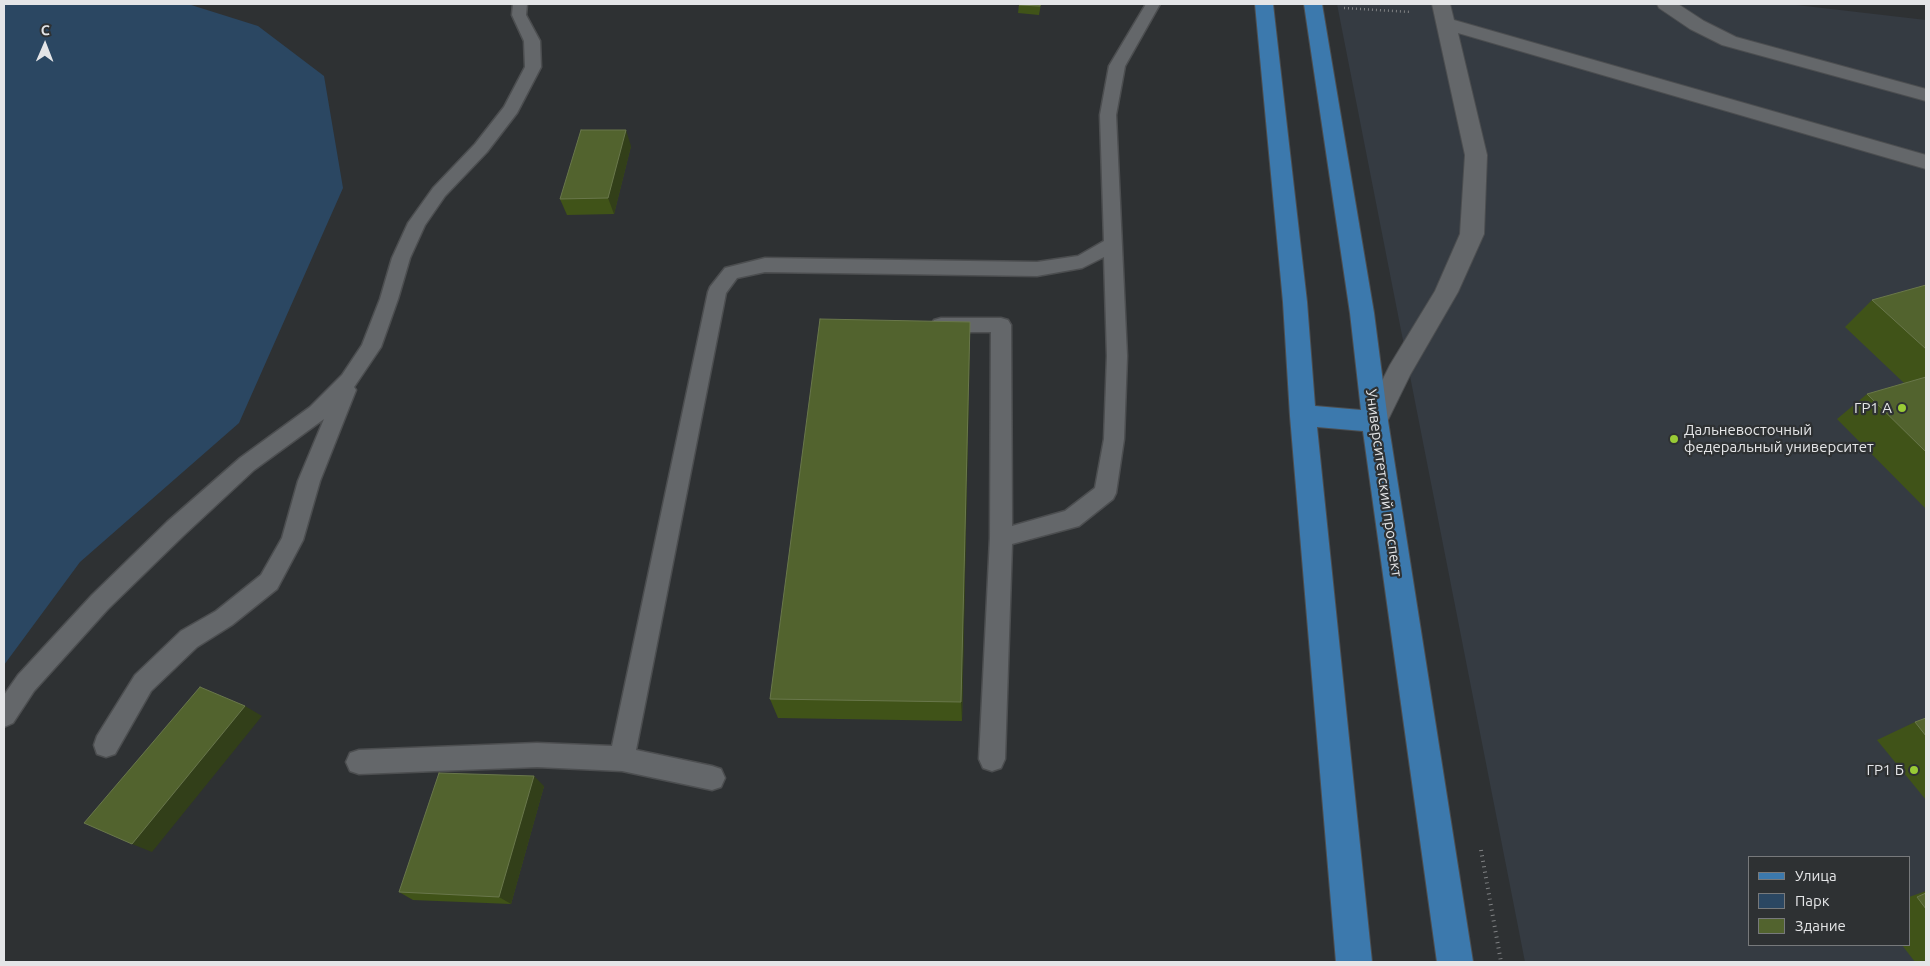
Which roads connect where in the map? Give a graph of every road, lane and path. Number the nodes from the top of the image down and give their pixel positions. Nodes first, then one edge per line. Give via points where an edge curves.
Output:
1 (520, 4) edge
2 (1153, 4) edge
3 (1264, 4) edge
4 (1313, 4) edge
5 (1666, 4) edge
6 (1336, 8) dead end
7 (1444, 14) edge
8 (1926, 95) edge
9 (1926, 162) edge
10 (1114, 243) junction
11 (925, 324) edge
12 (349, 380) junction
13 (1303, 416) junction
14 (1375, 421) junction
15 (1001, 538) junction
16 (4, 715) edge
17 (106, 745) dead end
18 (992, 758) dead end
19 (622, 759) junction
20 (359, 762) dead end
21 (712, 778) dead end
22 (1354, 962) edge
23 (1455, 962) edge

1 - 12 lane via 519,15 532,41 533,67 512,109 417,222 401,258 371,347
2 - 10 lane via 1117,66 1108,115
3 - 13 main road
4 - 14 main road, Университетский проспект via 1362,313
5 - 8 street via 1729,41
6 - 7 path
7 - 9 street
7 - 14 street via 1476,155 1472,234 1446,292 1399,372
10 - 15 lane via 1117,356 1114,439 1105,494 1071,519
10 - 19 lane via 1082,262 1037,269 765,265 731,273 717,292
11 - 15 lane via 1002,324
12 - 16 lane via 317,413 247,464 175,529 100,602 26,683
12 - 17 lane via 309,481 292,540 269,582 224,618 190,639 143,683
13 - 14 main road
13 - 22 main road
14 - 23 main road, Университетский проспект
15 - 18 lane
19 - 20 lane via 537,755
19 - 21 lane

